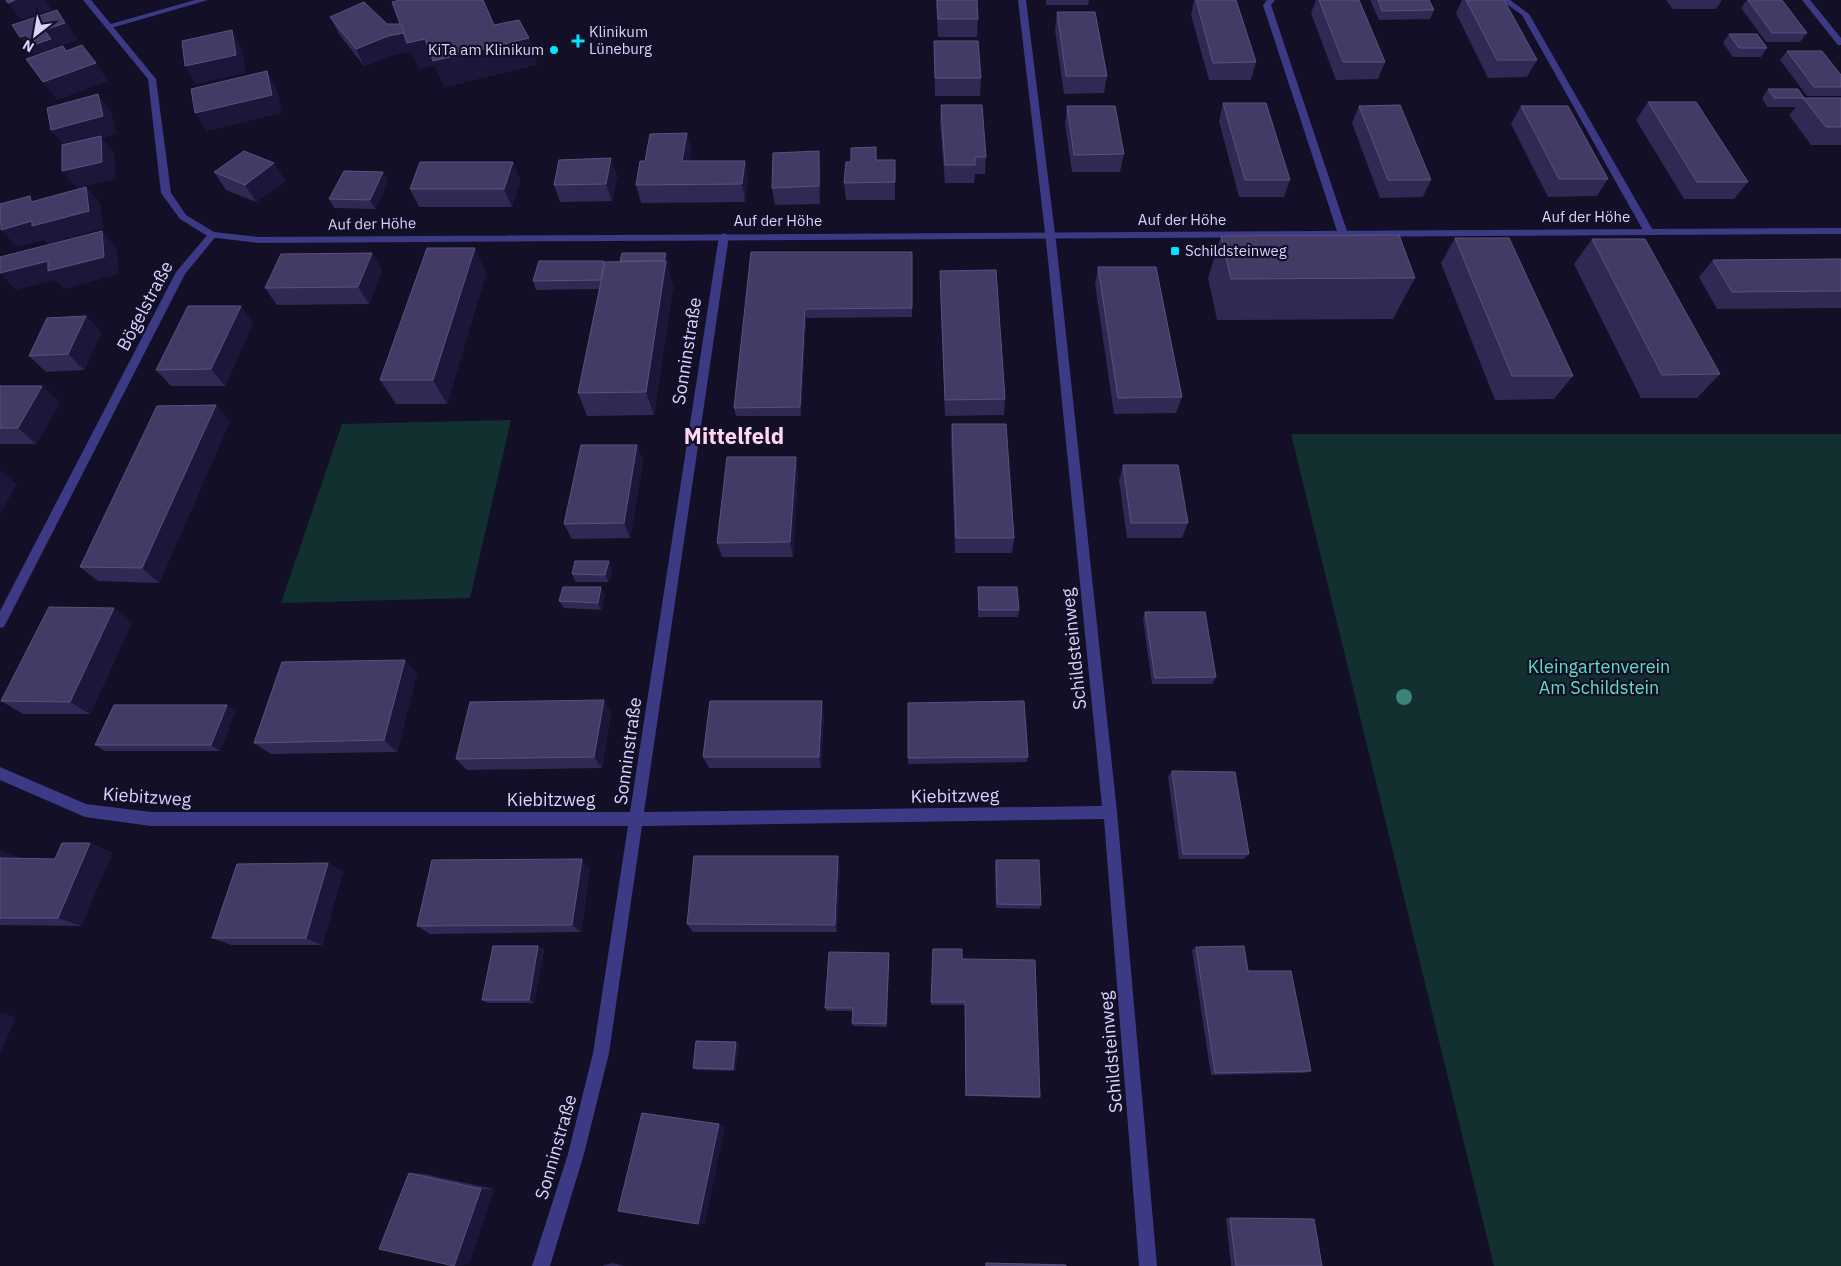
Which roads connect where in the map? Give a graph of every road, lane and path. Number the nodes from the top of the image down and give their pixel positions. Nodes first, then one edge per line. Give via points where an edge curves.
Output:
1 (87, 0) edge
2 (204, 0) edge
3 (1022, 0) edge
4 (1271, 0) edge
5 (1505, 0) edge
6 (1806, 0) edge
7 (108, 26) junction
8 (1841, 44) edge
9 (1841, 231) edge
10 (1649, 232) junction
11 (1343, 234) junction
12 (212, 235) junction
13 (724, 236) junction
14 (1050, 236) junction
15 (0, 623) edge
16 (0, 773) edge
17 (1110, 812) junction
18 (638, 819) junction
19 (541, 1266) edge
20 (1148, 1266) edge

1 - 7 street
2 - 7 street
3 - 14 street, Schildsteinweg
4 - 11 street via 1267,5
5 - 10 street, Auf der Höhe via 1525,14
6 - 8 street
7 - 12 street via 152,79 166,193 183,217
9 - 10 street, Auf der Höhe
10 - 11 street, Auf der Höhe
11 - 14 street, Auf der Höhe
12 - 13 street, Auf der Höhe via 259,240
12 - 15 street, Bögelstraße via 181,272
13 - 14 street, Auf der Höhe
13 - 18 street, Sonninstraße
14 - 17 street, Schildsteinweg
16 - 18 street, Kiebitzweg via 85,810 151,819
17 - 18 street, Kiebitzweg
17 - 20 street, Schildsteinweg
18 - 19 street, Sonninstraße via 601,1053 576,1154

